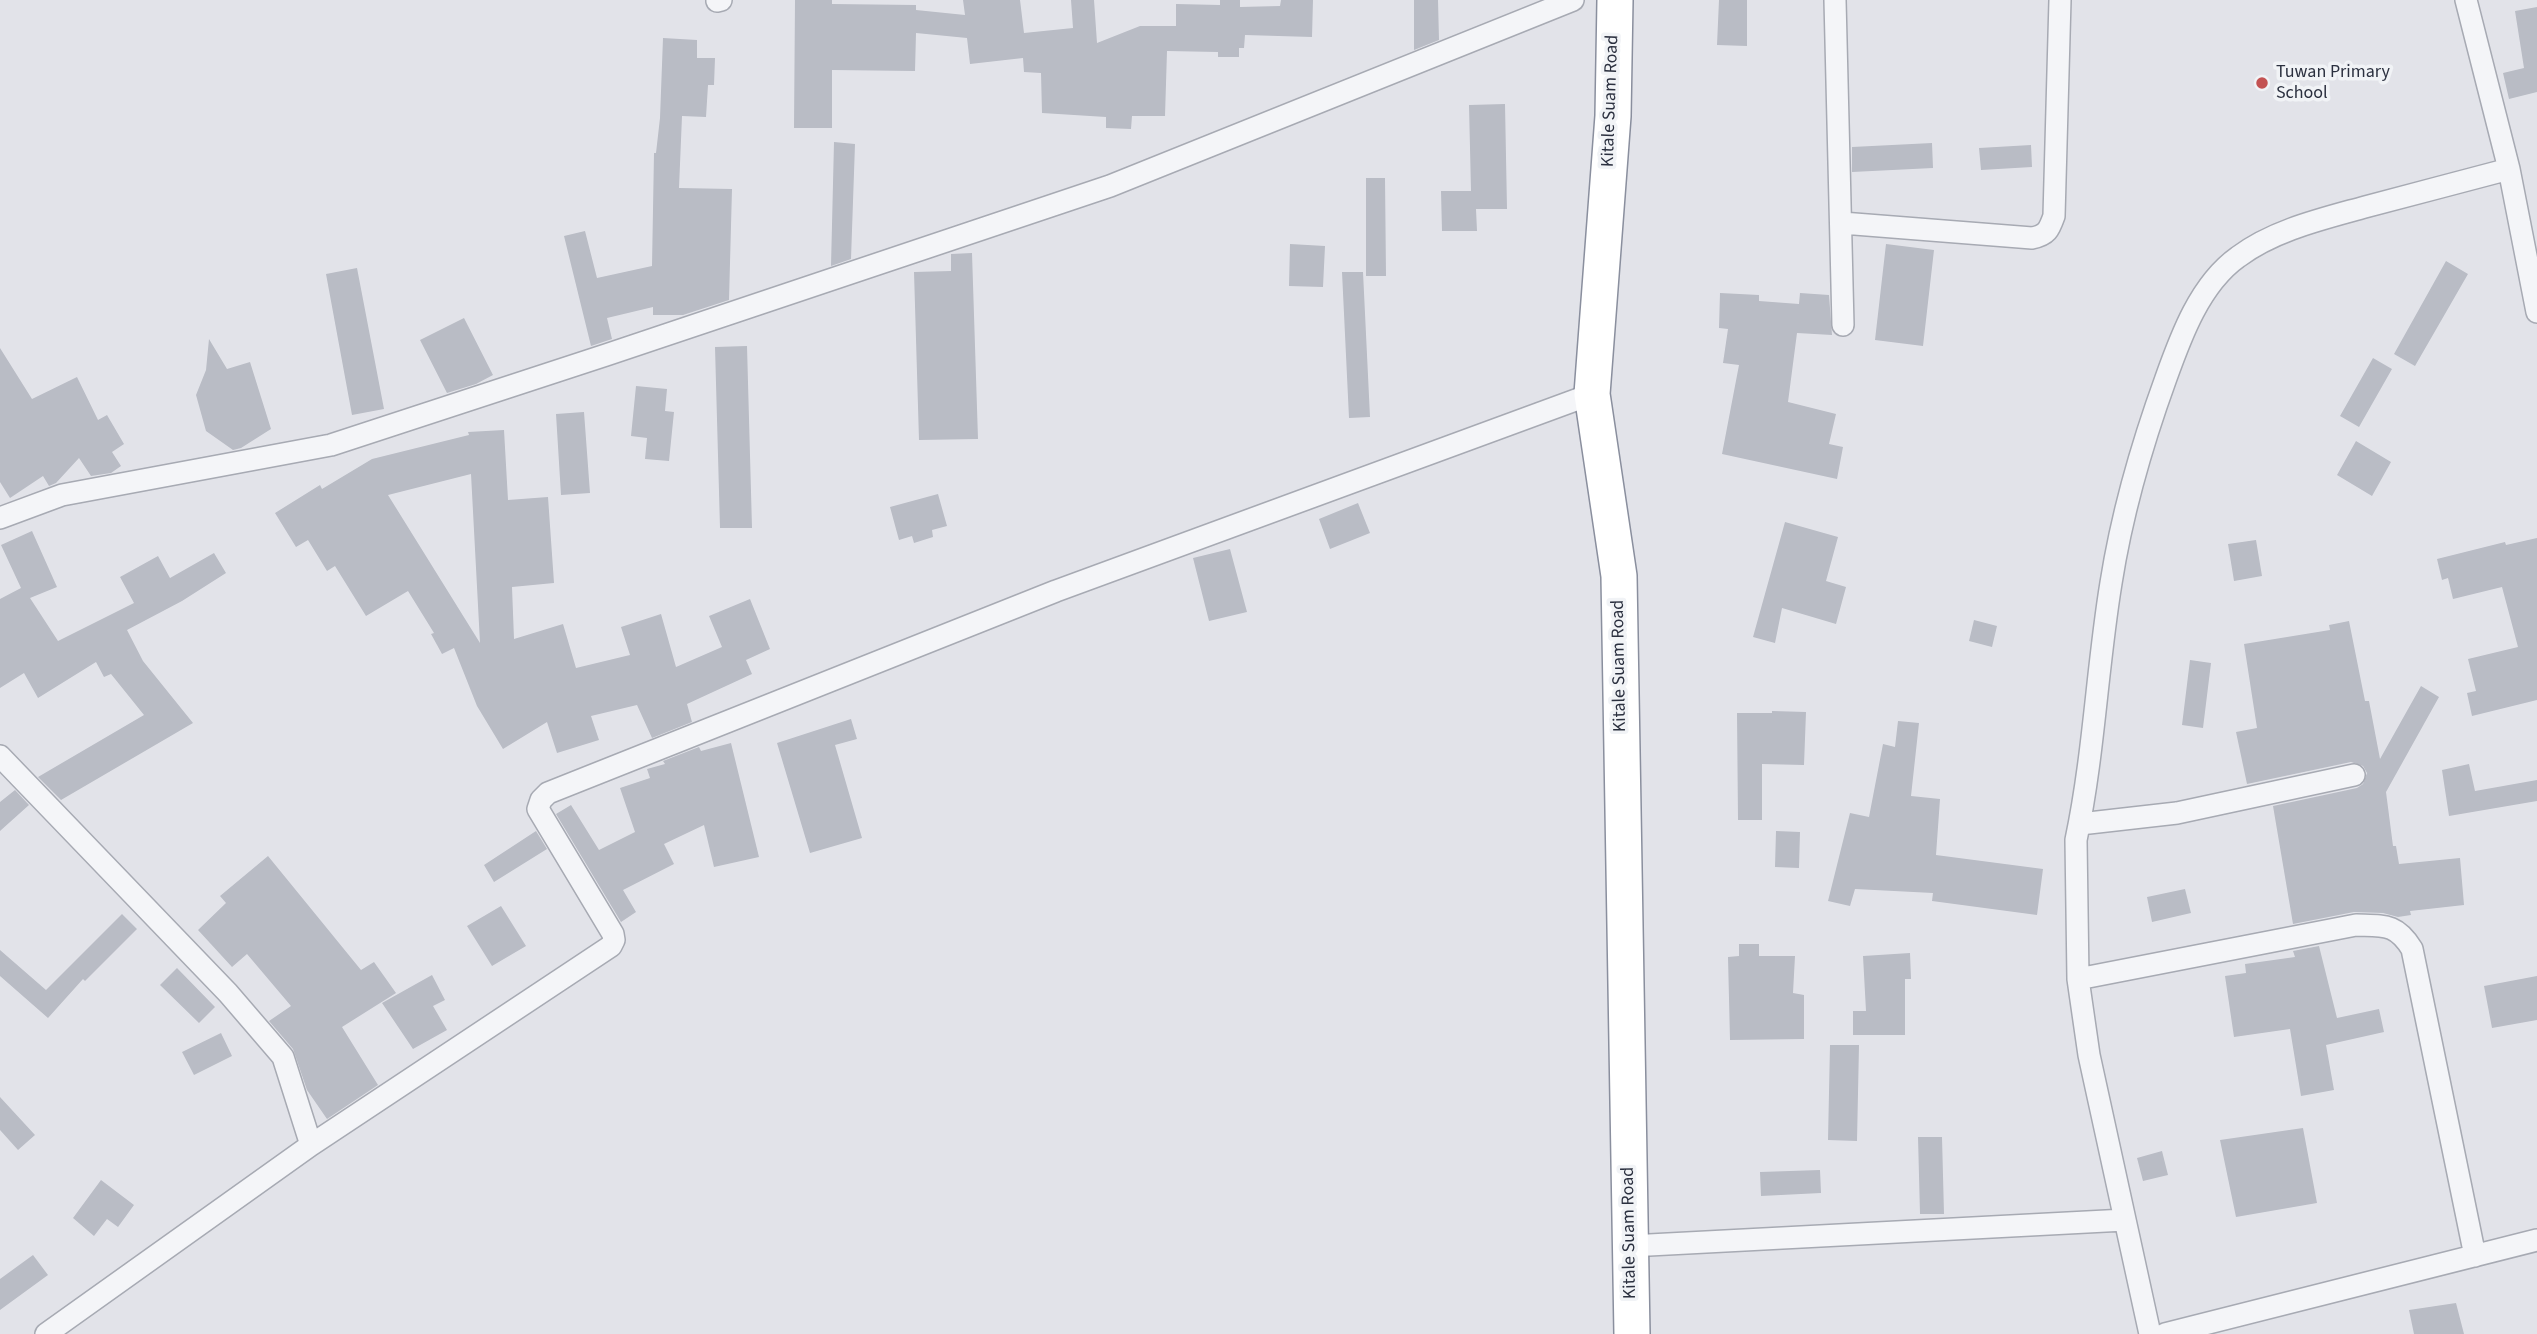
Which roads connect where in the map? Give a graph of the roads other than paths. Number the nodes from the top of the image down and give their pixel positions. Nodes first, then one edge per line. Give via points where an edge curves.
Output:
1 (1573, 0) edge
2 (1615, 0) edge
3 (1835, 0) edge
4 (2060, 0) edge
5 (2466, 0) edge
6 (2509, 169) junction
7 (1842, 223) junction
8 (2537, 312) edge
9 (1843, 325) dead end
10 (1592, 394) junction
11 (0, 519) edge
12 (0, 756) edge
13 (2354, 775) dead end
14 (2080, 824) junction
15 (2078, 979) junction
16 (311, 1145) junction
17 (2125, 1220) junction
18 (2537, 1240) edge
19 (1630, 1246) junction
20 (2475, 1256) junction
21 (46, 1334) edge
22 (1632, 1334) edge
23 (2150, 1334) edge
24 (2165, 1334) edge

1 - 11 street via 1110,186 619,350 331,445 62,495
2 - 10 highway, Kitale Suam Road via 1613,116
3 - 7 street
4 - 7 street via 2054,216 2049,231 2032,238
5 - 6 street
6 - 8 street
6 - 14 street via 2320,220 2261,242 2220,271 2176,348 2128,502 2111,582
7 - 9 street
10 - 16 street via 1056,591 548,793 538,809 613,934 611,946
10 - 19 highway, Kitale Suam Road via 1619,576
12 - 16 street via 228,993 283,1057
13 - 14 street via 2177,813
14 - 15 street via 2075,881
15 - 17 street via 2089,1055
15 - 20 street via 2356,925 2384,926 2403,934 2412,948
16 - 21 street
17 - 19 street
17 - 23 street
18 - 20 street
19 - 22 highway, Kitale Suam Road
20 - 24 street

